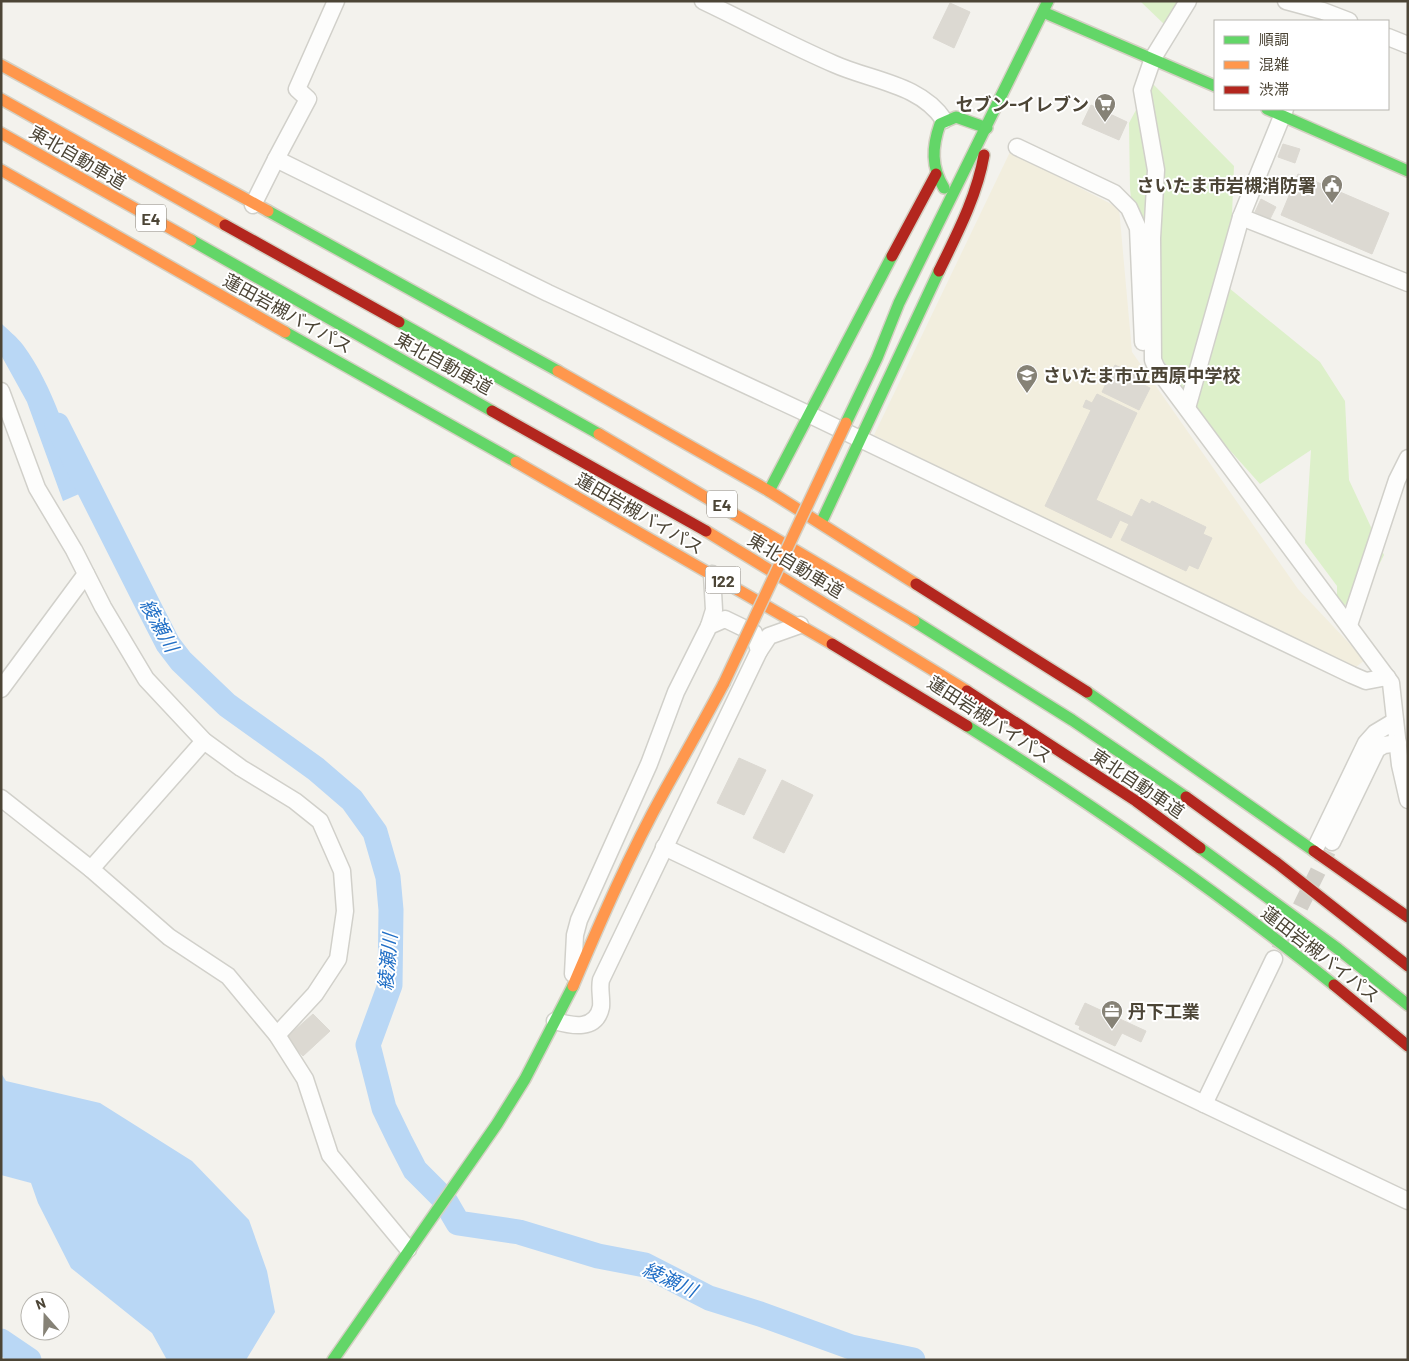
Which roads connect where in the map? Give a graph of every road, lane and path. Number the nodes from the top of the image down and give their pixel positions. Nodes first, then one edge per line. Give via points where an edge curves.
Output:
1 (336, 1) edge
2 (703, 1) edge
3 (1188, 1) edge
4 (1286, 1) edge
5 (1046, 7) edge
6 (1323, 11) edge
7 (1346, 20) edge
8 (1389, 37) edge
9 (1408, 45) edge
10 (1153, 58) junction
11 (1, 65) edge
12 (1214, 86) edge
13 (1, 98) edge
14 (1278, 111) edge
15 (944, 120) junction
16 (987, 128) junction
17 (1, 133) edge
18 (1016, 147) dead end
19 (276, 159) junction
20 (1, 170) edge
21 (1408, 171) edge
22 (936, 174) junction
23 (951, 200) junction
24 (253, 205) junction
25 (1241, 217) junction
26 (1408, 283) edge
27 (899, 303) junction
28 (866, 352) dead end
29 (1153, 360) junction
30 (1, 391) edge
31 (1187, 408) junction
32 (808, 414) junction
33 (833, 417) dead end
34 (824, 435) dead end
35 (859, 439) junction
36 (1408, 458) edge
37 (770, 490) junction
38 (795, 498) dead end
39 (821, 523) junction
40 (86, 574) junction
41 (712, 574) junction
42 (800, 625) junction
43 (1349, 625) junction
44 (709, 626) junction
45 (732, 632) dead end
46 (759, 652) junction
47 (1387, 677) junction
48 (1, 689) edge
49 (694, 712) dead end
50 (1396, 721) junction
51 (204, 741) junction
52 (1398, 743) junction
53 (665, 790) junction
54 (1, 798) edge
55 (1408, 800) edge
56 (1332, 842) tunnel mouth
57 (664, 848) junction
58 (1314, 849) junction
59 (90, 868) junction
60 (1408, 917) edge
61 (1274, 959) tunnel mouth
62 (1408, 966) edge
63 (572, 987) junction
64 (1408, 1005) edge
65 (555, 1021) junction
66 (277, 1035) junction
67 (1408, 1046) edge
68 (1204, 1104) junction
69 (1408, 1201) edge
70 (408, 1249) junction
71 (333, 1360) edge

1 - 19 street via 297,89 308,99
2 - 15 street via 836,65 913,92 933,106
3 - 10 street
4 - 6 street
5 - 10 main road
5 - 16 main road
6 - 7 street
8 - 9 street
10 - 12 main road
10 - 29 street via 1142,90 1156,170 1152,238
11 - 24 main road
13 - 62 main road, 東北自動車道 / E4 via 637,456 945,639 1058,710 1182,796 1273,861
14 - 21 main road
14 - 25 street
15 - 16 main road via 956,118
15 - 22 main road via 936,134 933,149
16 - 23 main road
16 - 35 main road via 981,174 967,212
17 - 64 main road, 東北自動車道 / E4 via 711,534 981,699 1136,801 1338,949
18 - 29 street via 1114,193 1130,208 1138,228 1143,344
19 - 24 street
19 - 32 street via 548,293
20 - 41 main road, 蓮田岩槻バイパス / 122
22 - 23 main road
22 - 32 main road
23 - 27 main road
24 - 37 main road via 520,349
25 - 26 street
25 - 31 street
27 - 28 main road
27 - 53 main road, bridge via 877,358 724,683
29 - 31 street
30 - 40 street via 37,488
31 - 43 street
32 - 35 street
32 - 37 main road
33 - 34 main road
35 - 39 main road
35 - 47 street via 1352,675 1366,681
36 - 43 street via 1396,480
37 - 39 main road
38 - 45 main road
39 - 58 main road via 1112,708
40 - 48 street
40 - 51 street via 146,679
41 - 42 main road, 蓮田岩槻バイパス / 122
41 - 44 street via 714,610
42 - 46 street via 769,636
42 - 67 main road, 蓮田岩槻バイパス / 122 via 929,701 1141,840 1296,954
43 - 47 street
44 - 46 street via 725,619 754,633
44 - 63 street via 676,692 649,764 579,920
46 - 57 street
47 - 50 street via 1391,683
49 - 53 main road
50 - 52 street
50 - 58 street via 1375,733 1366,743
51 - 59 street
51 - 66 street via 320,821 342,871 346,911 338,959 315,994
52 - 55 street
52 - 56 street via 1377,749
53 - 63 main road via 601,919
54 - 59 street
57 - 65 street via 601,980 598,1017 585,1026
57 - 68 street
58 - 60 main road
59 - 66 street via 169,937 228,976
61 - 68 street
63 - 65 main road
65 - 70 main road via 525,1079
66 - 70 street via 305,1078 330,1155
68 - 69 street
70 - 71 main road

